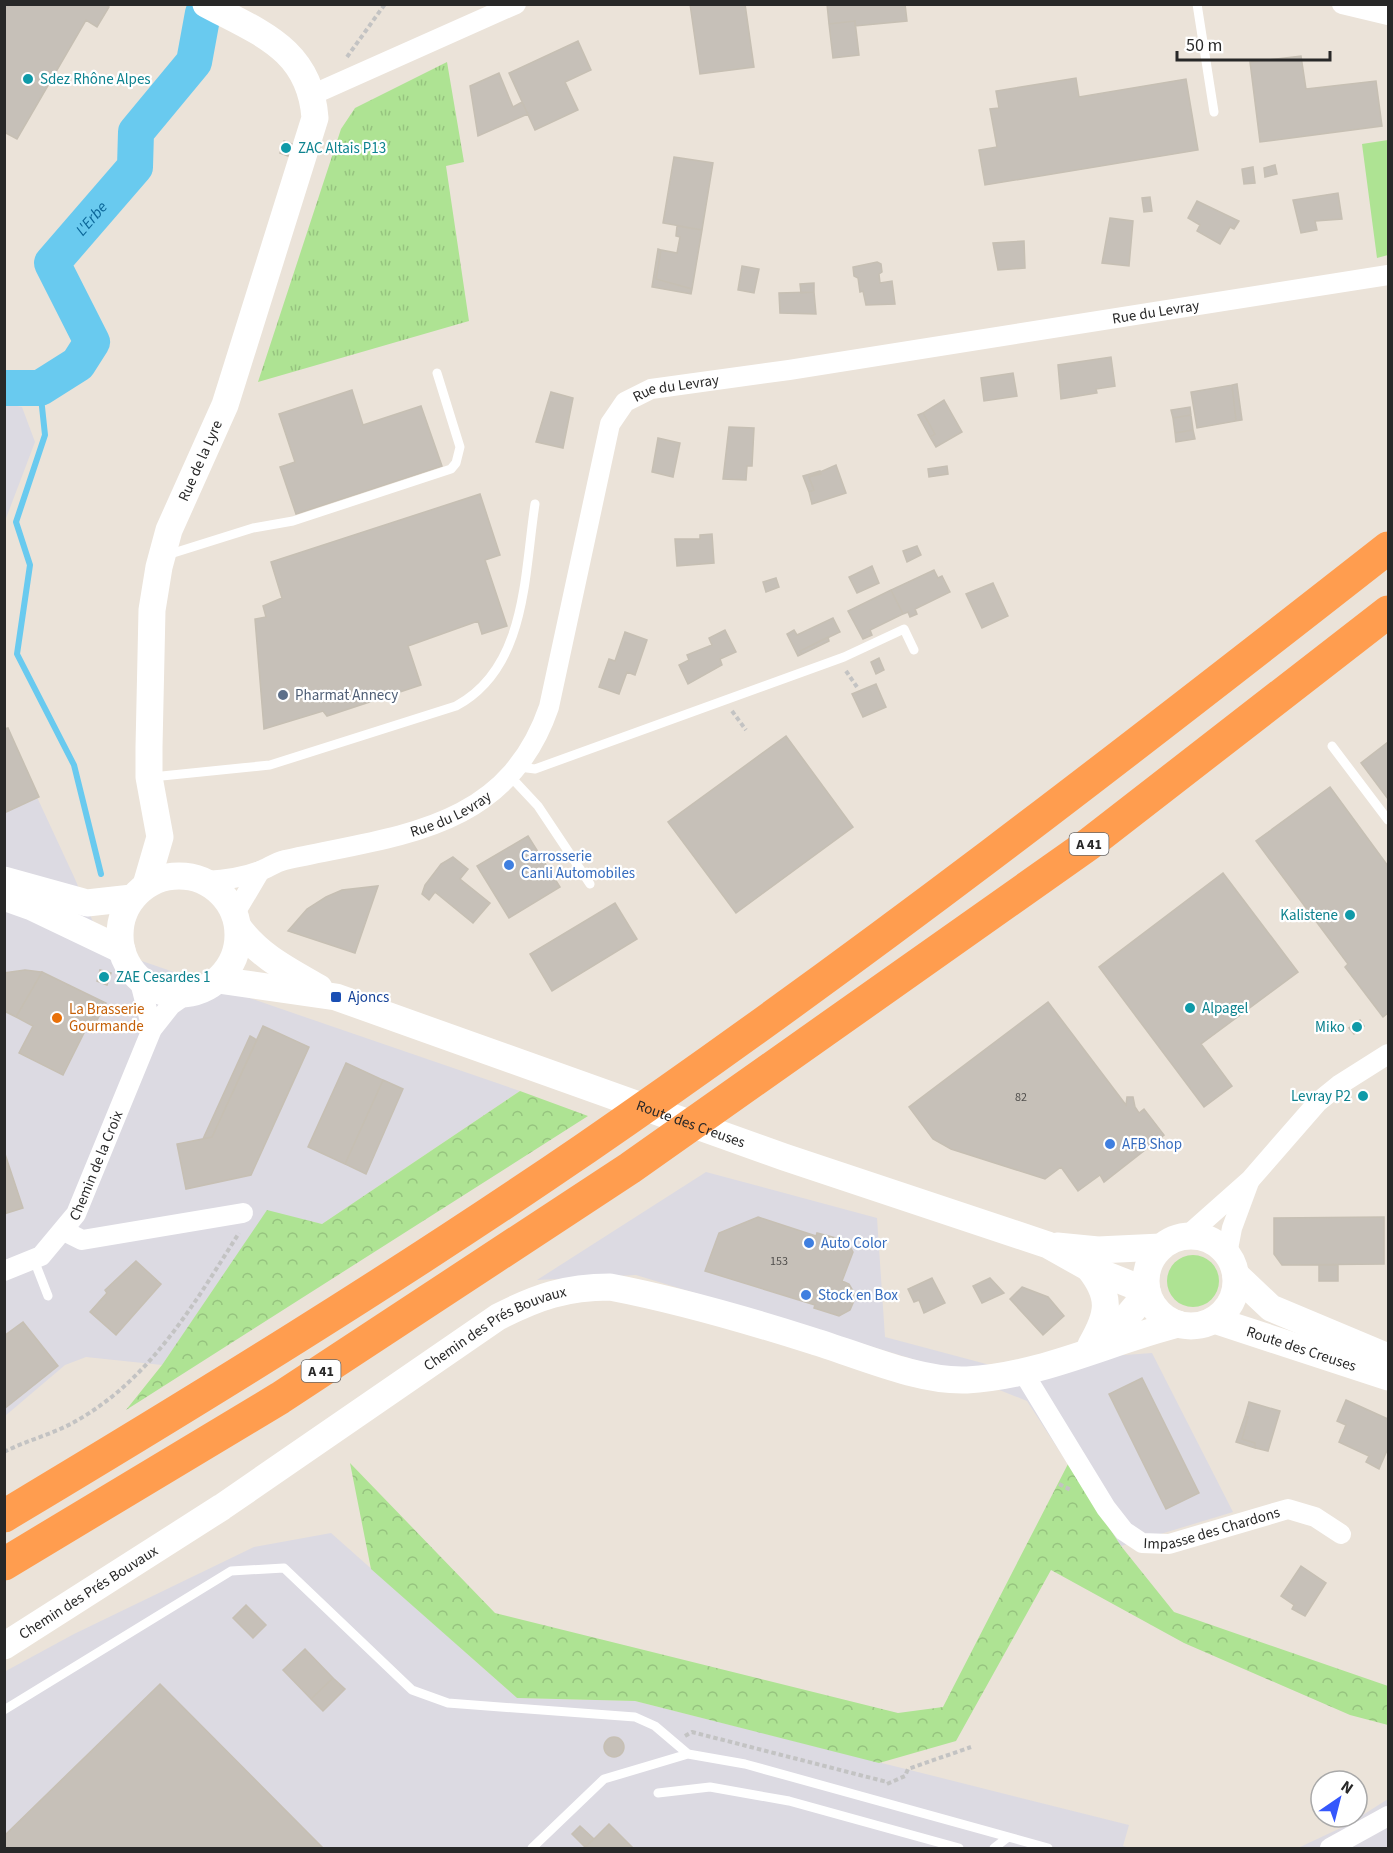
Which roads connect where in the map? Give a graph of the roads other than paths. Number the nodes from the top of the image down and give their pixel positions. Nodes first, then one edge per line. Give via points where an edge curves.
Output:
1 (206, 4) edge
2 (516, 4) edge
3 (1197, 4) edge
4 (1342, 4) edge
5 (1389, 15) edge
6 (314, 94) junction
7 (1214, 112) dead end
8 (1389, 275) edge
9 (437, 373) dead end
10 (534, 504) dead end
11 (1389, 548) edge
12 (161, 556) junction
13 (1389, 612) edge
14 (914, 650) dead end
15 (1332, 746) dead end
16 (515, 771) junction
17 (150, 777) junction
18 (1389, 820) edge
19 (160, 837) junction
20 (260, 871) junction
21 (196, 878) junction
22 (4, 880) edge
23 (590, 884) dead end
24 (139, 891) junction
25 (4, 897) edge
26 (236, 920) junction
27 (122, 950) junction
28 (139, 978) junction
29 (218, 980) junction
30 (188, 993) junction
31 (336, 997) junction
32 (152, 1029) junction
33 (1389, 1054) edge
34 (1233, 1202) junction
35 (243, 1213) road end
36 (64, 1232) junction
37 (1188, 1236) junction
38 (1048, 1245) junction
39 (1161, 1247) junction
40 (34, 1260) junction
41 (1232, 1264) junction
42 (1089, 1268) junction
43 (4, 1271) edge
44 (1147, 1292) junction
45 (48, 1296) dead end
46 (1214, 1320) junction
47 (1178, 1324) junction
48 (1090, 1346) junction
49 (1389, 1357) edge
50 (1057, 1362) junction
51 (1023, 1372) junction
52 (1389, 1377) edge
53 (4, 1516) edge
54 (1341, 1534) dead end
55 (4, 1564) edge
56 (4, 1646) edge
57 (4, 1710) edge
58 (688, 1754) junction
59 (658, 1793) dead end
60 (1389, 1816) edge
61 (1007, 1838) junction
62 (532, 1848) edge
63 (959, 1848) edge
64 (994, 1848) edge
65 (1048, 1848) edge
66 (1330, 1848) edge

1 - 6 street via 285,51
2 - 6 street
3 - 7 lane
4 - 5 street
6 - 12 street, Rue de la Lyre via 315,118 225,405
8 - 16 street, Rue du Levray via 665,387 635,395 617,410 610,424 549,707 537,738
9 - 12 lane via 460,447 451,469 293,521 253,528
10 - 17 lane via 517,626 491,680 473,697 456,706 270,765
11 - 53 highway, A 41 via 1086,785 585,1149 254,1366
12 - 17 street, Rue de la Lyre via 152,610
13 - 55 highway, A 41 via 1089,844 630,1168 280,1398
14 - 16 lane via 904,629 844,657 535,769
15 - 18 lane
16 - 20 street, Rue du Levray via 482,801 435,825 380,841 281,860
16 - 23 lane
17 - 19 street, Rue de la Lyre
19 - 21 street, Rue de la Lyre
19 - 24 street, Rue de la Lyre
20 - 21 street, Rue du Levray via 227,880
20 - 26 street
21 - 24 street via 165,877
21 - 26 street via 223,895
22 - 24 street via 87,903
24 - 27 street via 123,914
25 - 27 street via 33,906
26 - 29 street via 238,946 231,965
26 - 31 street, Route des Creuses via 250,944 269,959
27 - 28 street
28 - 30 street via 170,994
28 - 32 street
29 - 30 street
29 - 31 street, Route des Creuses
30 - 32 street, Chemin de la Croix via 171,1005
31 - 38 street, Route des Creuses via 784,1157
32 - 36 street, Chemin de la Croix via 89,1186
33 - 34 street via 1318,1102
34 - 37 street
34 - 41 street
35 - 36 street via 82,1240
36 - 40 street, Chemin de la Croix
37 - 39 street
37 - 41 street via 1217,1243
38 - 39 street, Route des Creuses via 1098,1250
38 - 42 street, Route des Creuses
39 - 44 street via 1148,1267
40 - 43 street, Chemin de la Croix
40 - 45 lane
41 - 46 street via 1232,1301
41 - 49 street, Route des Creuses via 1271,1308
42 - 44 street, Route des Creuses
42 - 48 street via 1100,1282 1107,1304 1103,1324
44 - 47 street via 1159,1312
44 - 48 street via 1116,1330
46 - 47 street via 1190,1326
46 - 52 street, Route des Creuses
47 - 50 street
48 - 50 street
50 - 51 street, Chemin des Prés Bouvaux
51 - 54 street, Impasse des Chardons via 1106,1508 1124,1531 1142,1543 1169,1544 1288,1509 1315,1517
51 - 56 street, Chemin des Prés Bouvaux via 967,1380 923,1374 756,1324 610,1287 584,1287 533,1298 498,1317 222,1507
57 - 58 lane via 231,1571 284,1568 412,1690 448,1703 635,1717 655,1726
58 - 61 lane via 745,1764
58 - 62 lane via 604,1779
59 - 63 lane via 710,1787 789,1801
60 - 66 street
61 - 64 lane
61 - 65 lane

